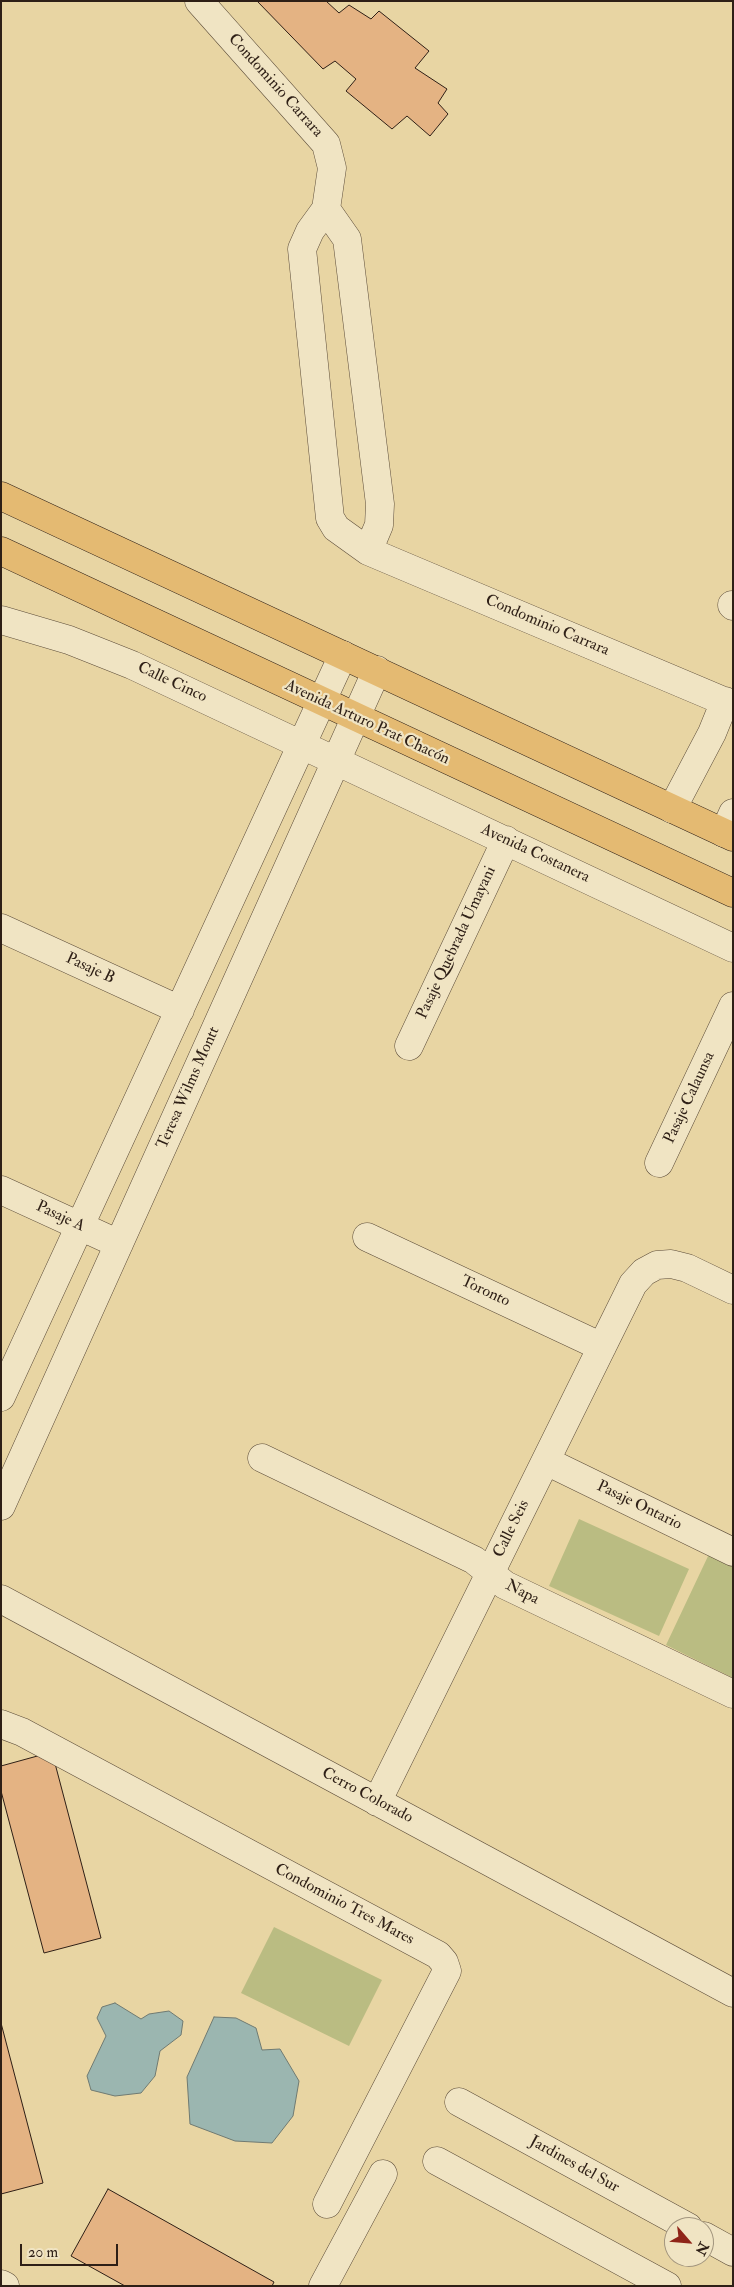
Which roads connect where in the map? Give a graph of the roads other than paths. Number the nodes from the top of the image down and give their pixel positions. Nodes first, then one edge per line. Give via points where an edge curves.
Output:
1 (199, 1) edge
2 (326, 209) junction
3 (1, 496) edge
4 (1, 551) edge
5 (368, 551) junction
6 (1, 620) edge
7 (343, 654) junction
8 (377, 670) junction
9 (322, 702) junction
10 (729, 703) edge
11 (356, 718) junction
12 (302, 743) junction
13 (337, 760) junction
14 (672, 809) junction
15 (730, 828) edge
16 (506, 840) junction
17 (733, 894) edge
18 (1, 928) edge
19 (733, 948) edge
20 (733, 1006) edge
21 (180, 1010) junction
22 (409, 1046) dead end
23 (660, 1163) dead end
24 (1, 1190) edge
25 (80, 1226) junction
26 (367, 1237) dead end
27 (119, 1244) junction
28 (733, 1290) edge
29 (602, 1347) junction
30 (1, 1397) edge
31 (262, 1458) dead end
32 (546, 1461) junction
33 (1, 1506) edge
34 (733, 1552) edge
35 (490, 1573) junction
36 (1, 1599) edge
37 (733, 1694) edge
38 (1, 1724) edge
39 (377, 1802) junction
40 (733, 1993) edge
41 (460, 2102) dead end
42 (437, 2161) dead end
43 (383, 2174) dead end
44 (327, 2204) dead end
45 (670, 2217) edge
46 (714, 2242) edge
47 (733, 2252) edge
48 (1, 2284) edge
49 (4, 2286) edge
50 (323, 2286) edge
51 (667, 2286) edge

1 - 2 street, Condominio Carrara via 326,144 332,168
2 - 5 street via 347,239 380,504 379,525
2 - 5 street, Condominio Carrara via 302,249 330,518 336,528
3 - 7 main road
4 - 9 main road, Avenida Arturo Prat Chacón
5 - 10 street, Condominio Carrara
6 - 12 street, Calle Cinco via 101,651
7 - 8 main road
7 - 9 street
8 - 11 street, Teresa Wilms Montt
8 - 14 main road
9 - 11 main road, Avenida Arturo Prat Chacón
9 - 12 street
10 - 14 street, Condominio Carrara
11 - 13 street, Teresa Wilms Montt
11 - 17 main road, Avenida Arturo Prat Chacón
12 - 13 street, Calle Cinco
12 - 21 street
13 - 16 street, Avenida Costanera
13 - 27 street, Teresa Wilms Montt
14 - 15 main road
16 - 19 street, Avenida Costanera
16 - 22 street, Pasaje Quebrada Umayani
18 - 21 street, Pasaje B
20 - 23 street, Pasaje Calaunsa
21 - 25 street
24 - 25 street, Pasaje A
25 - 27 street, Pasaje A
25 - 30 street
26 - 29 street, Toronto
27 - 33 street, Teresa Wilms Montt
28 - 29 street, Calle Seis via 687,1268 671,1264 657,1266 644,1272 633,1284
29 - 32 street, Calle Seis
31 - 35 street, Napa via 474,1560
32 - 34 street, Pasaje Ontario
32 - 35 street, Calle Seis
35 - 37 street, Napa via 505,1585
35 - 39 street, Calle Seis
36 - 39 street, Cerro Colorado
38 - 44 street, Condominio Tres Mares via 22,1732 438,1955 444,1962 446,1971
39 - 40 street, Cerro Colorado
41 - 45 street, Jardines del Sur
42 - 51 street
43 - 50 street
46 - 47 street
48 - 49 street

